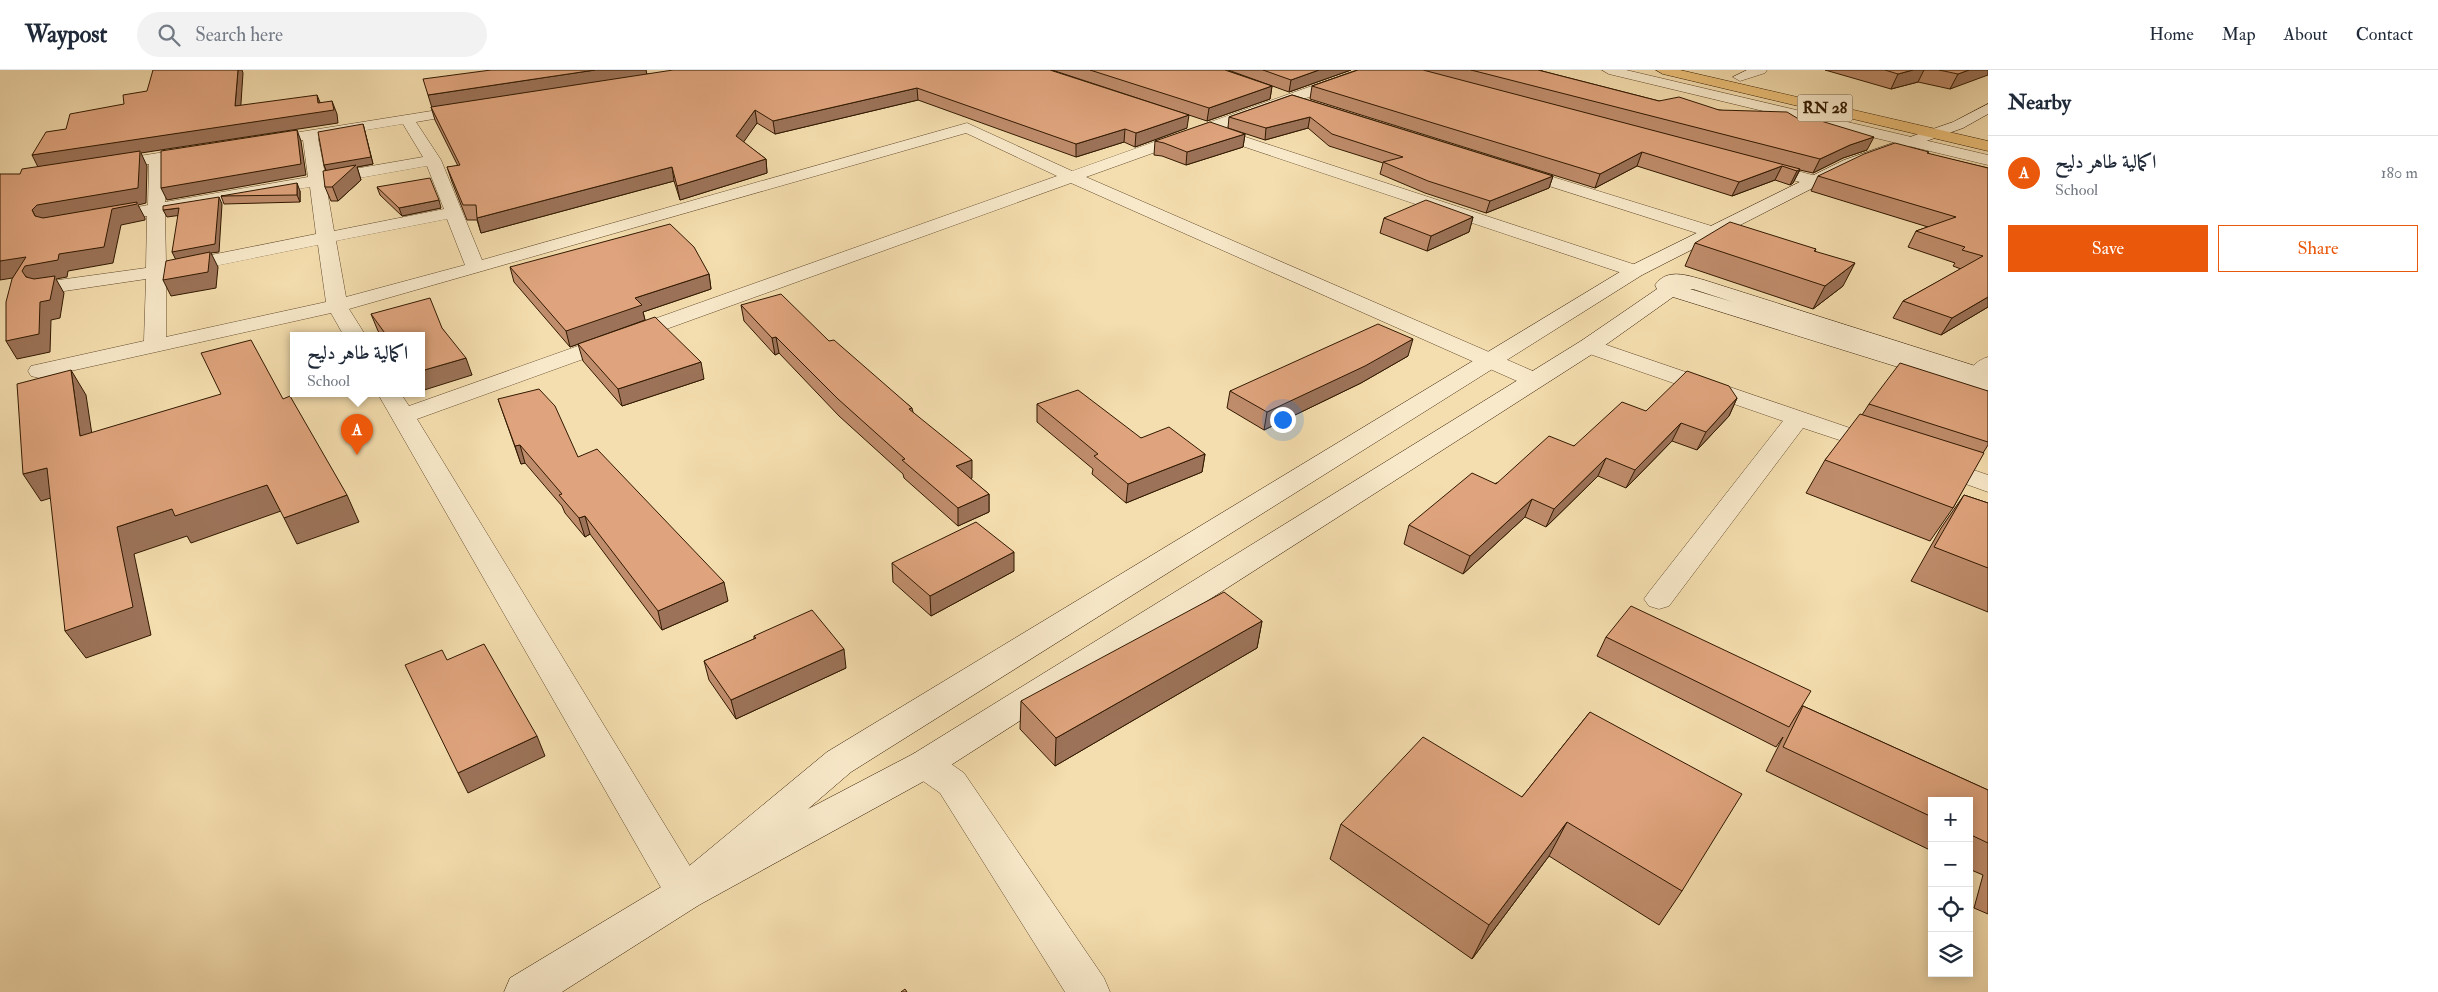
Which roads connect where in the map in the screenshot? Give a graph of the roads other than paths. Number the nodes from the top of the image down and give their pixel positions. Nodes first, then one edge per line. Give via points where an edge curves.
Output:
1 (1370, 70) edge
2 (1609, 70) edge
3 (1663, 70) edge
4 (1707, 70) edge
5 (1760, 70) edge
6 (1740, 77) junction
7 (1263, 89) edge
8 (1290, 99) junction
9 (484, 107) edge
10 (1318, 108) edge
11 (1988, 108) edge
12 (407, 119) junction
13 (1188, 123) edge
14 (1958, 125) junction
15 (1206, 129) junction
16 (1988, 132) edge
17 (310, 134) junction
18 (1935, 134) junction
19 (1911, 142) junction
20 (243, 145) edge
21 (1988, 146) edge
22 (214, 149) edge
23 (157, 158) junction
24 (433, 160) junction
25 (1988, 160) edge
26 (1748, 163) edge
27 (1496, 164) edge
28 (88, 169) edge
29 (1072, 177) junction
30 (317, 181) junction
31 (1814, 181) junction
32 (156, 209) junction
33 (454, 212) junction
34 (90, 220) edge
35 (1712, 232) junction
36 (327, 239) junction
37 (476, 268) junction
38 (1636, 271) junction
39 (156, 272) junction
40 (1683, 286) junction
41 (44, 288) edge
42 (337, 306) junction
43 (353, 332) edge
44 (155, 346) junction
45 (1589, 346) junction
46 (1490, 361) junction
47 (39, 371) dead end
48 (1986, 376) edge
49 (1534, 380) junction
50 (425, 395) edge
51 (420, 397) edge
52 (396, 405) edge
53 (1796, 420) junction
54 (1988, 484) edge
55 (1659, 598) dead end
56 (925, 764) junction
57 (684, 893) junction
58 (524, 992) edge
59 (1089, 992) edge

1 - 8 street
2 - 19 street
3 - 18 main road, RN 28
4 - 6 main road, RN 28
5 - 6 street
6 - 14 main road, RN 28
7 - 8 street
8 - 10 street
8 - 15 street
9 - 12 street
11 - 14 street
12 - 17 street
12 - 24 street
13 - 15 street
14 - 16 main road, RN 28
14 - 18 street
15 - 29 street
15 - 38 street
17 - 20 street
17 - 30 street
18 - 19 street
18 - 21 main road, RN 28
19 - 25 street
19 - 31 street via 1850,163
22 - 23 street
23 - 28 street
23 - 32 street
24 - 30 street
24 - 33 street
26 - 31 street
27 - 35 street
29 - 37 street via 967,128
29 - 46 street
29 - 50 street
30 - 32 street
30 - 36 street
31 - 35 street
32 - 34 street
32 - 39 street
33 - 36 street
33 - 37 street
35 - 38 street
36 - 39 street
36 - 42 street
37 - 42 street
38 - 40 street
38 - 46 street
39 - 41 street
39 - 44 street
40 - 45 street via 1662,294
40 - 48 street
42 - 43 street
42 - 44 street
44 - 47 street
45 - 49 street
45 - 53 street
46 - 49 street
46 - 57 street via 839,762
49 - 56 street
51 - 52 street
52 - 57 street
53 - 54 street
53 - 55 street
56 - 57 street
56 - 59 street via 952,783
57 - 58 street

